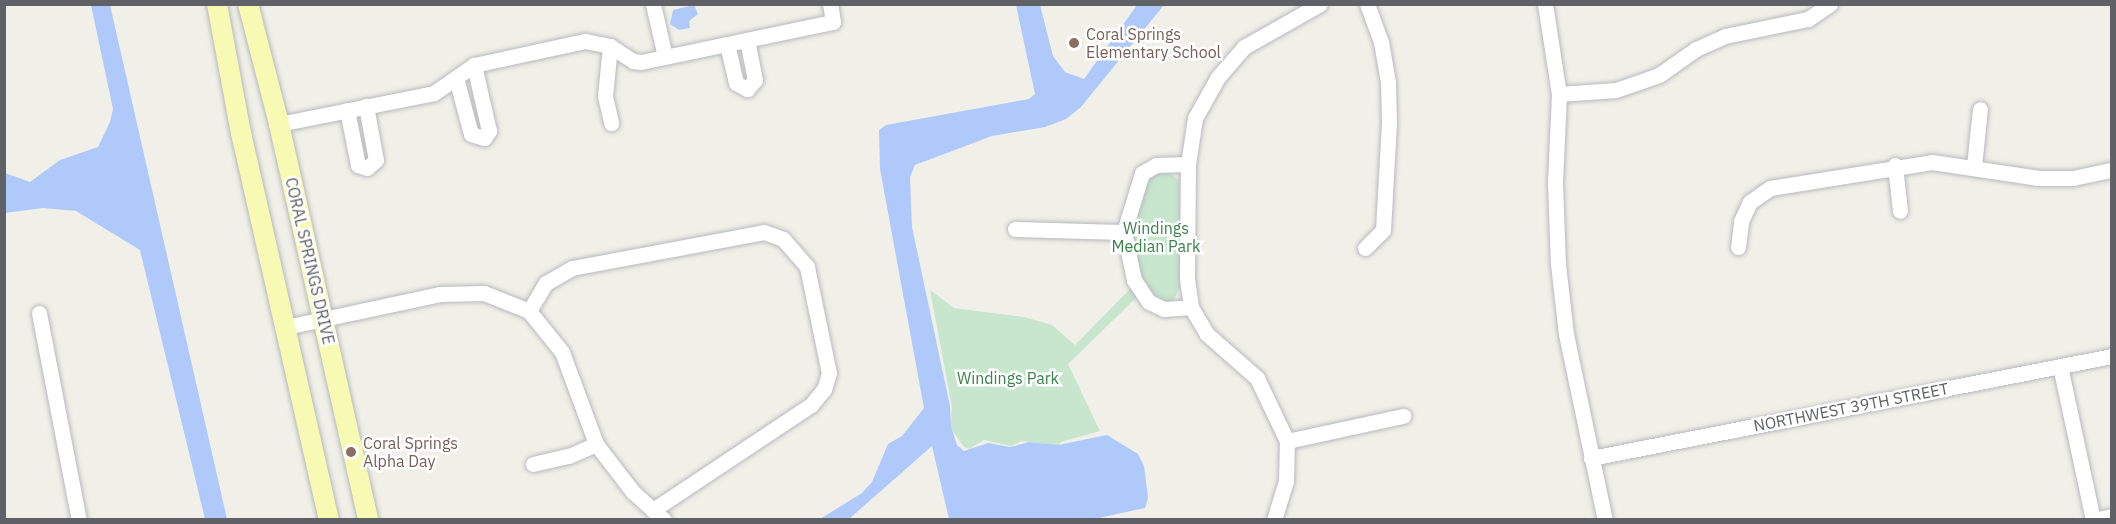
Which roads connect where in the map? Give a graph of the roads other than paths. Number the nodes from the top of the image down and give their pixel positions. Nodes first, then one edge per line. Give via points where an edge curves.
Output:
1 (217, 4) edge
2 (248, 4) edge
3 (653, 4) edge
4 (830, 4) edge
5 (1320, 4) edge
6 (1367, 4) edge
7 (1545, 4) edge
8 (1830, 4) edge
9 (747, 40) junction
10 (727, 44) junction
11 (610, 46) junction
12 (665, 57) junction
13 (474, 65) junction
14 (456, 78) junction
15 (1559, 94) junction
16 (366, 106) junction
17 (347, 110) junction
18 (1980, 110) dead end
19 (611, 123) dead end
20 (279, 124) junction
21 (1188, 164) junction
22 (1895, 165) junction
23 (1974, 166) junction
24 (2112, 170) edge
25 (1900, 211) dead end
26 (1015, 229) dead end
27 (1124, 232) junction
28 (1738, 247) dead end
29 (1365, 248) dead end
30 (1191, 307) junction
31 (529, 311) junction
32 (39, 313) dead end
33 (323, 319) junction
34 (286, 327) junction
35 (2112, 356) edge
36 (2060, 366) junction
37 (1403, 416) dead end
38 (1287, 441) junction
39 (596, 444) junction
40 (1591, 458) junction
41 (533, 464) dead end
42 (658, 515) edge
43 (2112, 516) edge
44 (79, 519) edge
45 (329, 519) edge
46 (368, 519) edge
47 (1274, 519) edge
48 (1605, 519) edge
49 (2094, 519) edge

1 - 34 main road via 243,143
2 - 20 main road, CORAL SPRINGS DRIVE
3 - 12 street
4 - 9 street via 833,22
5 - 21 street via 1244,47 1218,77 1196,118
6 - 29 street via 1381,42 1389,123 1383,230
7 - 15 street
8 - 15 street via 1808,19 1725,36 1696,49 1659,75 1616,90
9 - 10 street
9 - 10 street via 755,80 747,89 736,83
10 - 12 street
11 - 12 street via 633,61
11 - 13 street via 585,41
11 - 19 street via 605,96
13 - 14 street
13 - 14 street via 489,131 484,138 471,134
14 - 16 street via 434,93
15 - 40 street via 1555,183 1558,264 1566,334
16 - 17 street
16 - 17 street via 376,160 367,168 358,165
17 - 20 street
18 - 23 street
20 - 33 main road, CORAL SPRINGS DRIVE
21 - 27 street via 1156,165 1142,173
21 - 30 street via 1187,278
22 - 23 street via 1932,162
22 - 25 street
22 - 28 street via 1770,188 1750,202 1741,220
23 - 24 street via 2039,178 2073,178
26 - 27 street
27 - 30 street via 1134,280 1149,302 1164,309
30 - 38 street via 1207,334 1257,378
31 - 33 street via 484,293 440,294
31 - 39 street via 562,351
31 - 42 street via 546,283 572,268 765,232 783,239 807,267 829,373 824,389 811,405
32 - 44 street
33 - 34 street
33 - 46 main road, CORAL SPRINGS DRIVE
34 - 45 main road
35 - 36 street, NORTHWEST 39TH STREET
36 - 40 street, NORTHWEST 39TH STREET
36 - 49 street
37 - 38 street
38 - 47 street via 1286,481
39 - 41 street via 569,456
39 - 42 street via 633,492
40 - 48 street
43 - 49 street

